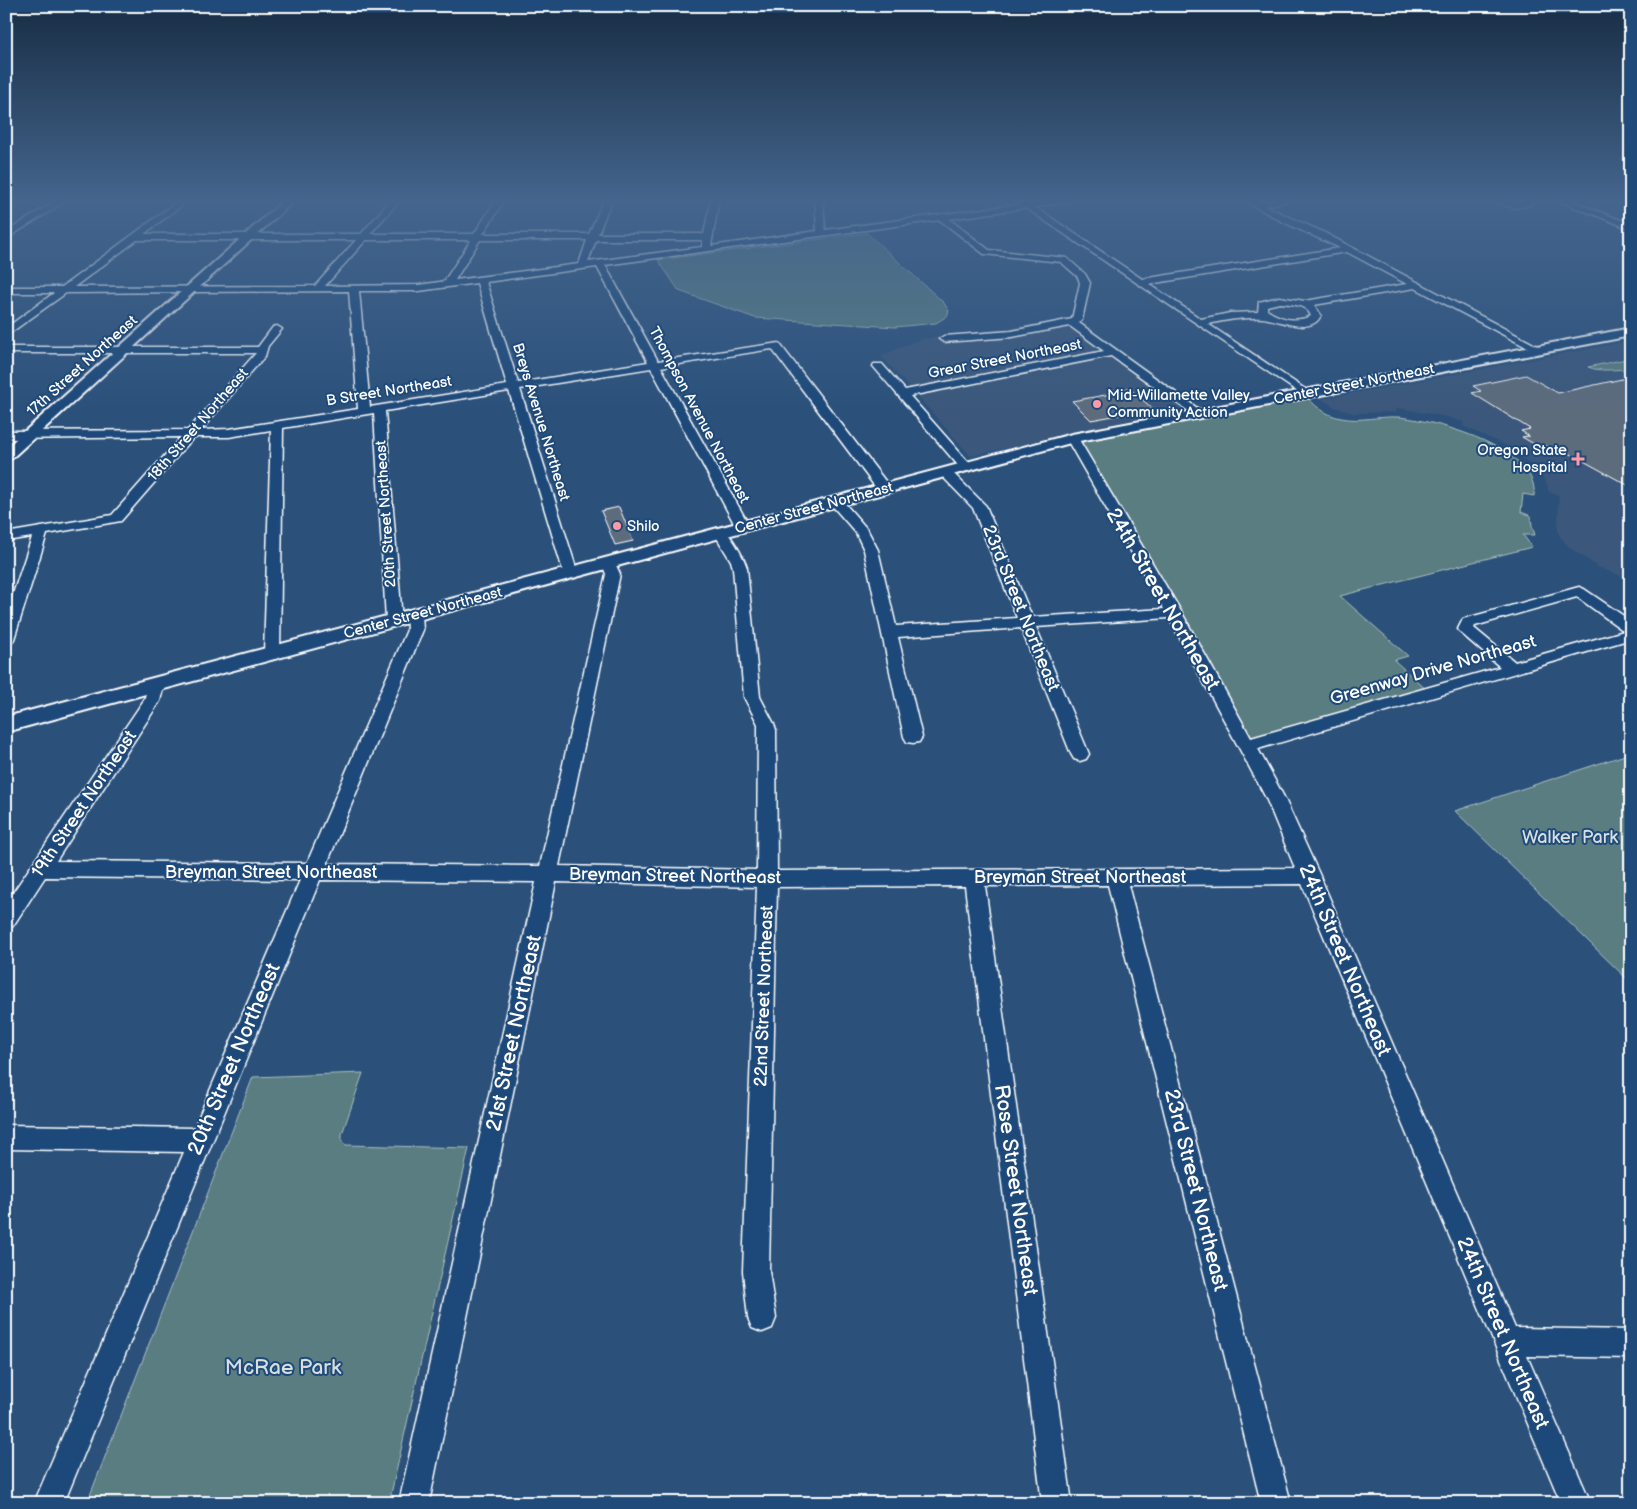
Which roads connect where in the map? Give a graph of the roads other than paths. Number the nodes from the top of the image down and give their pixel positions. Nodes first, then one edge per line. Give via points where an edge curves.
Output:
1 (92, 269) edge
2 (214, 269) edge
3 (334, 269) edge
4 (456, 269) edge
5 (559, 269) edge
6 (603, 269) edge
7 (1075, 269) edge
8 (1123, 269) edge
9 (1221, 269) edge
10 (1388, 269) edge
11 (481, 280) junction
12 (1142, 282) junction
13 (453, 284) junction
14 (1418, 285) junction
15 (317, 289) junction
16 (6, 290) edge
17 (65, 290) junction
18 (191, 290) junction
19 (354, 290) junction
20 (1305, 304) junction
21 (1267, 315) junction
22 (1200, 322) junction
23 (1072, 323) junction
24 (277, 329) dead end
25 (1631, 332) edge
26 (6, 333) edge
27 (944, 339) dead end
28 (126, 349) junction
29 (1538, 349) junction
30 (6, 350) edge
31 (263, 350) junction
32 (1113, 352) junction
33 (655, 364) junction
34 (878, 366) dead end
35 (513, 387) junction
36 (1304, 393) junction
37 (903, 394) junction
38 (379, 408) junction
39 (364, 410) junction
40 (1198, 413) junction
41 (278, 425) junction
42 (190, 434) junction
43 (6, 435) edge
44 (30, 435) junction
45 (1072, 438) junction
46 (6, 456) edge
47 (966, 467) junction
48 (946, 473) junction
49 (884, 489) junction
50 (836, 502) junction
51 (743, 527) junction
52 (41, 531) junction
53 (721, 533) junction
54 (6, 537) edge
55 (609, 564) junction
56 (571, 574) junction
57 (1174, 613) junction
58 (404, 617) junction
59 (1027, 623) junction
60 (1631, 628) edge
61 (890, 632) junction
62 (1631, 634) edge
63 (6, 639) edge
64 (272, 654) junction
65 (1512, 668) junction
66 (156, 685) junction
67 (6, 725) edge
68 (913, 736) dead end
69 (1247, 746) junction
70 (1080, 754) dead end
71 (41, 869) junction
72 (314, 871) junction
73 (549, 874) junction
74 (1310, 876) junction
75 (974, 877) junction
76 (1116, 877) junction
77 (767, 879) junction
78 (6, 920) edge
79 (6, 1137) edge
80 (200, 1140) junction
81 (762, 1318) dead end
82 (1507, 1342) junction
83 (1631, 1344) edge
84 (49, 1503) edge
85 (414, 1503) edge
86 (1057, 1503) edge
87 (1276, 1503) edge
88 (1576, 1503) edge

1 - 17 street
2 - 18 main road, 17th Street Northeast
3 - 15 street
4 - 13 street via 450,280
5 - 11 street
6 - 33 street, Thompson Avenue Northeast
7 - 23 street via 1085,283 1077,320
8 - 12 street
9 - 12 street
10 - 14 street
11 - 13 street
11 - 35 street, Breys Avenue Northeast
12 - 22 street
13 - 19 street
14 - 20 street
14 - 29 street
15 - 18 street
15 - 19 street
16 - 17 street
17 - 18 street
17 - 26 street
18 - 28 main road, 17th Street Northeast
19 - 39 street
20 - 21 street via 1288,300 1266,302 1261,308
20 - 21 street via 1316,315 1311,320 1291,322
21 - 22 street via 1230,316
22 - 36 street
23 - 27 street via 1012,334
23 - 32 street
24 - 31 street, 18th Street Northeast
25 - 29 main road, Center Street Northeast
28 - 30 street
28 - 31 street
28 - 44 main road, 17th Street Northeast
29 - 36 main road, Center Street Northeast
31 - 42 street, 18th Street Northeast
32 - 37 street, Grear Street Northeast
32 - 40 street
33 - 35 street, B Street Northeast
33 - 49 street, B Street Northeast via 775,345
33 - 51 street, Thompson Avenue Northeast
34 - 37 street
35 - 38 street, B Street Northeast
35 - 56 street, Breys Avenue Northeast
36 - 40 main road, Center Street Northeast
37 - 47 street
38 - 39 street, B Street Northeast
38 - 58 street, 20th Street Northeast
39 - 41 street, B Street Northeast
40 - 45 main road, Center Street Northeast
41 - 42 street, B Street Northeast via 229,433
41 - 64 street
42 - 44 street, B Street Northeast
42 - 52 street, 18th Street Northeast via 116,518
43 - 44 street, B Street Northeast
44 - 46 main road, 17th Street Northeast
45 - 47 main road, Center Street Northeast
45 - 57 street, 24th Street Northeast
47 - 48 main road, Center Street Northeast
48 - 49 main road, Center Street Northeast
48 - 59 street, 23rd Street Northeast via 978,506
49 - 50 main road, Center Street Northeast
50 - 51 main road, Center Street Northeast
50 - 61 street via 866,539
51 - 53 main road, Center Street Northeast
52 - 54 street
52 - 63 street
53 - 55 main road, Center Street Northeast
53 - 77 street, 22nd Street Northeast via 740,568 752,697 767,730
55 - 56 main road, Center Street Northeast
55 - 73 street, 21st Street Northeast via 613,574
56 - 58 main road, Center Street Northeast
57 - 59 street
57 - 69 street, 24th Street Northeast
58 - 64 main road, Center Street Northeast
58 - 72 street, 20th Street Northeast via 415,630
59 - 61 street
59 - 70 street, 23rd Street Northeast
60 - 65 street via 1579,592 1468,623 1466,629
61 - 68 street
62 - 65 street, Greenway Drive Northeast
64 - 66 main road, Center Street Northeast
65 - 69 street, Greenway Drive Northeast
66 - 67 main road, Center Street Northeast
66 - 71 street, 19th Street Northeast via 152,701
69 - 74 street, 24th Street Northeast via 1275,797
71 - 72 street, Breyman Street Northeast
71 - 78 street, 19th Street Northeast
72 - 73 street, Breyman Street Northeast
72 - 80 street, 20th Street Northeast
73 - 77 street, Breyman Street Northeast
73 - 85 street, 21st Street Northeast
74 - 76 street, Breyman Street Northeast
74 - 82 street, 24th Street Northeast
75 - 76 street, Breyman Street Northeast
75 - 77 street, Breyman Street Northeast
75 - 86 street, Rose Street Northeast
76 - 87 street, 23rd Street Northeast
77 - 81 street, 22nd Street Northeast via 756,1271
79 - 80 street
80 - 84 street, 20th Street Northeast
82 - 83 street
82 - 88 street, 24th Street Northeast

